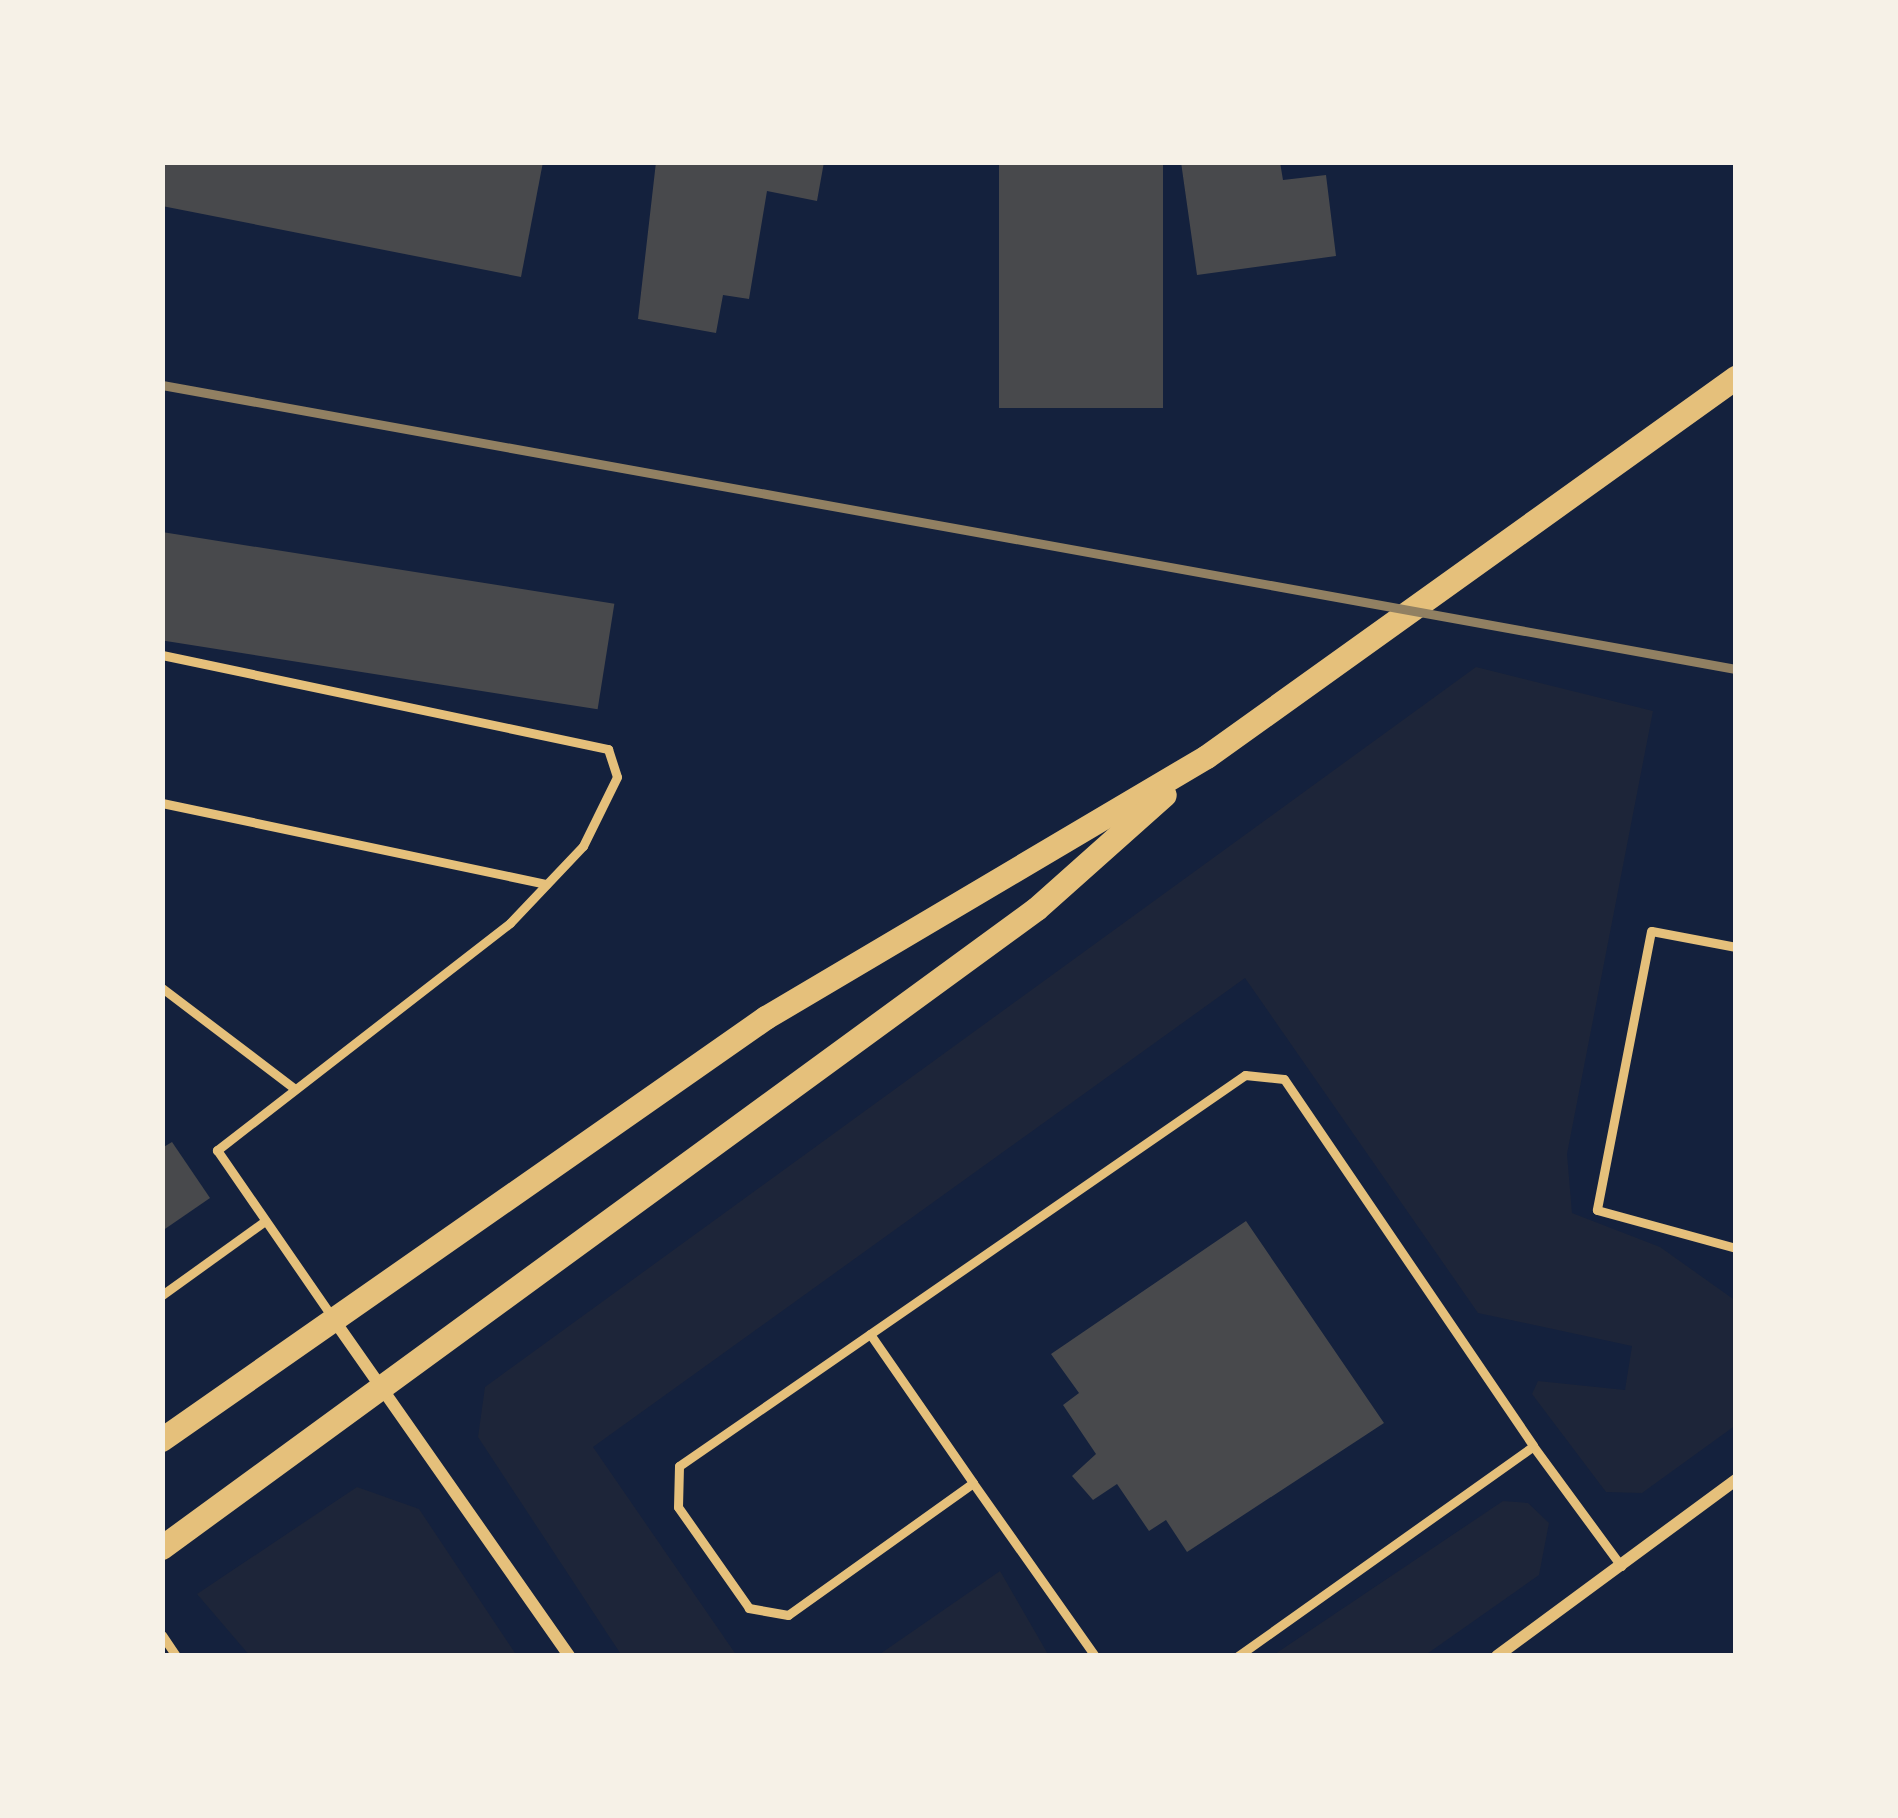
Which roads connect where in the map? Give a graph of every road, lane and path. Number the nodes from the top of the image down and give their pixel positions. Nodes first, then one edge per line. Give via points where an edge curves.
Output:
1 (1736, 378) edge
2 (162, 655) edge
3 (1207, 757) junction
4 (162, 803) edge
5 (547, 884) junction
6 (1736, 947) edge
7 (162, 988) edge
8 (295, 1089) junction
9 (266, 1221) junction
10 (1736, 1248) edge
11 (162, 1295) edge
12 (334, 1320) junction
13 (869, 1334) junction
14 (382, 1390) junction
15 (162, 1440) edge
16 (1533, 1446) junction
17 (1736, 1480) edge
18 (974, 1483) junction
19 (162, 1548) edge
20 (1622, 1568) junction
21 (162, 1635) edge
22 (176, 1656) edge
23 (569, 1656) edge
24 (1095, 1656) edge
25 (1238, 1656) edge
26 (1497, 1656) edge

1 - 3 main road
2 - 5 lane via 608,749 617,777 584,846
3 - 12 main road via 766,1018
3 - 14 main road via 1037,909
4 - 5 lane
5 - 8 lane
6 - 10 lane via 1651,931 1597,1210
7 - 8 lane
8 - 9 lane via 217,1150
9 - 11 lane
9 - 12 lane
12 - 14 street
12 - 15 main road
13 - 16 lane via 1245,1075 1284,1079
13 - 18 lane
13 - 18 lane via 679,1466 678,1507 737,1591 749,1608 788,1615
14 - 19 main road
14 - 23 street
16 - 20 lane
16 - 25 lane
17 - 20 street
18 - 24 lane
20 - 26 street
21 - 22 lane

